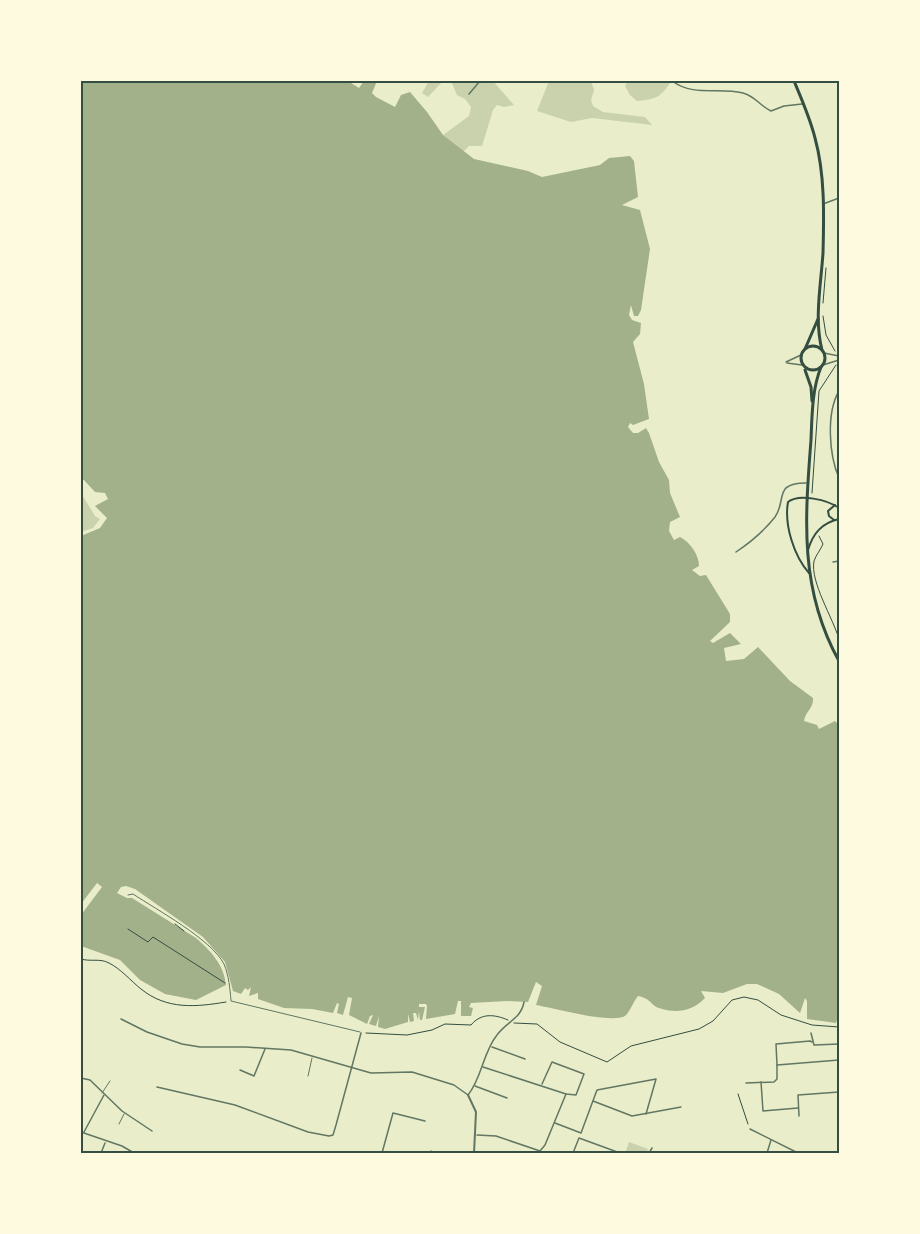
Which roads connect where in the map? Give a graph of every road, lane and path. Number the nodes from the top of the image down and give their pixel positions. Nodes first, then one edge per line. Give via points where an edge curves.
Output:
1 (480, 81) edge
2 (672, 81) edge
3 (794, 81) edge
4 (469, 94) dead end
5 (803, 104) junction
6 (839, 198) edge
7 (822, 204) junction
8 (827, 262) dead end
9 (823, 308) dead end
10 (821, 316) junction
11 (804, 349) junction
12 (823, 352) junction
13 (835, 353) dead end
14 (801, 355) junction
15 (839, 356) edge
16 (839, 360) edge
17 (836, 363) dead end
18 (803, 366) junction
19 (822, 366) junction
20 (839, 391) edge
21 (813, 409) junction
22 (839, 478) edge
23 (807, 483) junction
24 (812, 487) dead end
25 (835, 505) junction
26 (839, 508) edge
27 (839, 519) edge
28 (834, 520) junction
29 (818, 535) dead end
30 (736, 552) dead end
31 (807, 555) junction
32 (839, 561) edge
33 (832, 562) dead end
34 (809, 573) junction
35 (839, 639) edge
36 (839, 661) edge
37 (128, 895) dead end
38 (174, 924) dead end
39 (128, 928) dead end
40 (189, 933) dead end
41 (81, 959) edge
42 (226, 982) dead end
43 (231, 1001) junction
44 (524, 1002) dead end
45 (121, 1019) dead end
46 (511, 1022) junction
47 (839, 1027) edge
48 (361, 1032) junction
49 (812, 1032) dead end
50 (812, 1042) junction
51 (839, 1044) edge
52 (491, 1047) junction
53 (266, 1048) junction
54 (313, 1056) junction
55 (525, 1059) dead end
56 (839, 1060) edge
57 (777, 1065) junction
58 (352, 1066) junction
59 (483, 1067) junction
60 (240, 1070) dead end
61 (308, 1076) dead end
62 (81, 1078) edge
63 (110, 1081) dead end
64 (761, 1082) junction
65 (746, 1083) dead end
66 (542, 1084) junction
67 (475, 1086) junction
68 (157, 1087) dead end
69 (839, 1092) edge
70 (103, 1094) junction
71 (566, 1094) junction
72 (738, 1094) dead end
73 (468, 1095) junction
74 (507, 1098) dead end
75 (593, 1101) junction
76 (681, 1107) dead end
77 (798, 1108) junction
78 (125, 1113) junction
79 (646, 1113) junction
80 (799, 1116) dead end
81 (425, 1121) dead end
82 (555, 1123) junction
83 (119, 1124) dead end
84 (750, 1129) joint
85 (152, 1131) dead end
86 (82, 1132) edge
87 (476, 1135) junction
88 (771, 1140) junction
89 (106, 1142) junction
90 (652, 1148) dead end
91 (535, 1150) junction
92 (101, 1153) edge
93 (134, 1153) edge
94 (195, 1153) edge
95 (205, 1153) edge
96 (382, 1153) edge
97 (474, 1153) edge
98 (531, 1153) edge
99 (573, 1153) edge
100 (620, 1153) edge
101 (650, 1153) edge
102 (767, 1153) edge
103 (798, 1153) edge

1 - 4 street
2 - 5 street via 695,91 747,94 771,111 784,105
3 - 5 main road
5 - 7 main road via 818,153
6 - 7 street
7 - 10 main road
8 - 9 path
10 - 11 main road
10 - 12 main road via 819,340
10 - 13 path
11 - 12 main road via 815,346
11 - 14 main road
12 - 15 street
12 - 19 main road
14 - 18 main road
14 - 18 street via 786,362
16 - 19 street
17 - 24 path via 819,391
18 - 19 main road via 811,370
18 - 21 main road via 811,387
19 - 21 main road
20 - 22 street via 831,430 832,455
21 - 23 main road
23 - 30 street via 793,484 784,490 776,515
23 - 31 main road
25 - 26 main road
25 - 28 main road via 828,511
25 - 34 main road via 818,499 793,498 788,502 792,543
27 - 28 main road
28 - 31 main road via 815,533
29 - 35 path via 823,544 814,567
31 - 34 main road
32 - 33 street
34 - 36 main road via 821,622
37 - 43 lane via 207,944 223,963
38 - 40 path
39 - 42 path via 148,942 153,937
41 - 43 path via 111,964 143,991 168,1003 195,1007
43 - 48 lane
44 - 46 street
45 - 53 street via 168,1040 190,1045
46 - 47 path via 537,1024 560,1042 607,1062 631,1046 699,1029 713,1021 732,1000 744,997 812,1025
46 - 48 path via 486,1016 471,1026 445,1024 407,1035
46 - 52 street via 496,1035
48 - 58 street
49 - 50 street
50 - 51 street
50 - 57 street via 776,1044
52 - 55 street
52 - 59 street
53 - 54 street
53 - 60 street via 254,1076
54 - 58 street
54 - 61 lane
56 - 57 street
57 - 64 street via 777,1080
58 - 68 street via 333,1135 326,1136 235,1105
58 - 73 street via 379,1074 412,1072 454,1085
59 - 66 street
59 - 67 street
62 - 70 street via 90,1080
63 - 70 lane
64 - 65 street
64 - 77 street via 763,1111
66 - 71 street
66 - 71 street via 552,1062 584,1074 576,1095
67 - 73 street
67 - 74 street
69 - 77 street via 798,1095
70 - 78 street
70 - 86 street
71 - 82 street
72 - 84 path
73 - 87 street via 476,1112
75 - 79 street via 632,1116
75 - 79 street via 597,1090 656,1079
75 - 82 street via 581,1133
76 - 79 street
77 - 80 street
78 - 83 lane
78 - 85 street
81 - 96 street via 393,1113
82 - 91 street via 543,1149
84 - 88 street
86 - 89 street
87 - 91 street via 496,1136
87 - 97 street
88 - 102 street
88 - 103 street
89 - 92 street
89 - 93 street
90 - 101 street
91 - 98 street
94 - 95 street
99 - 100 street via 579,1138

